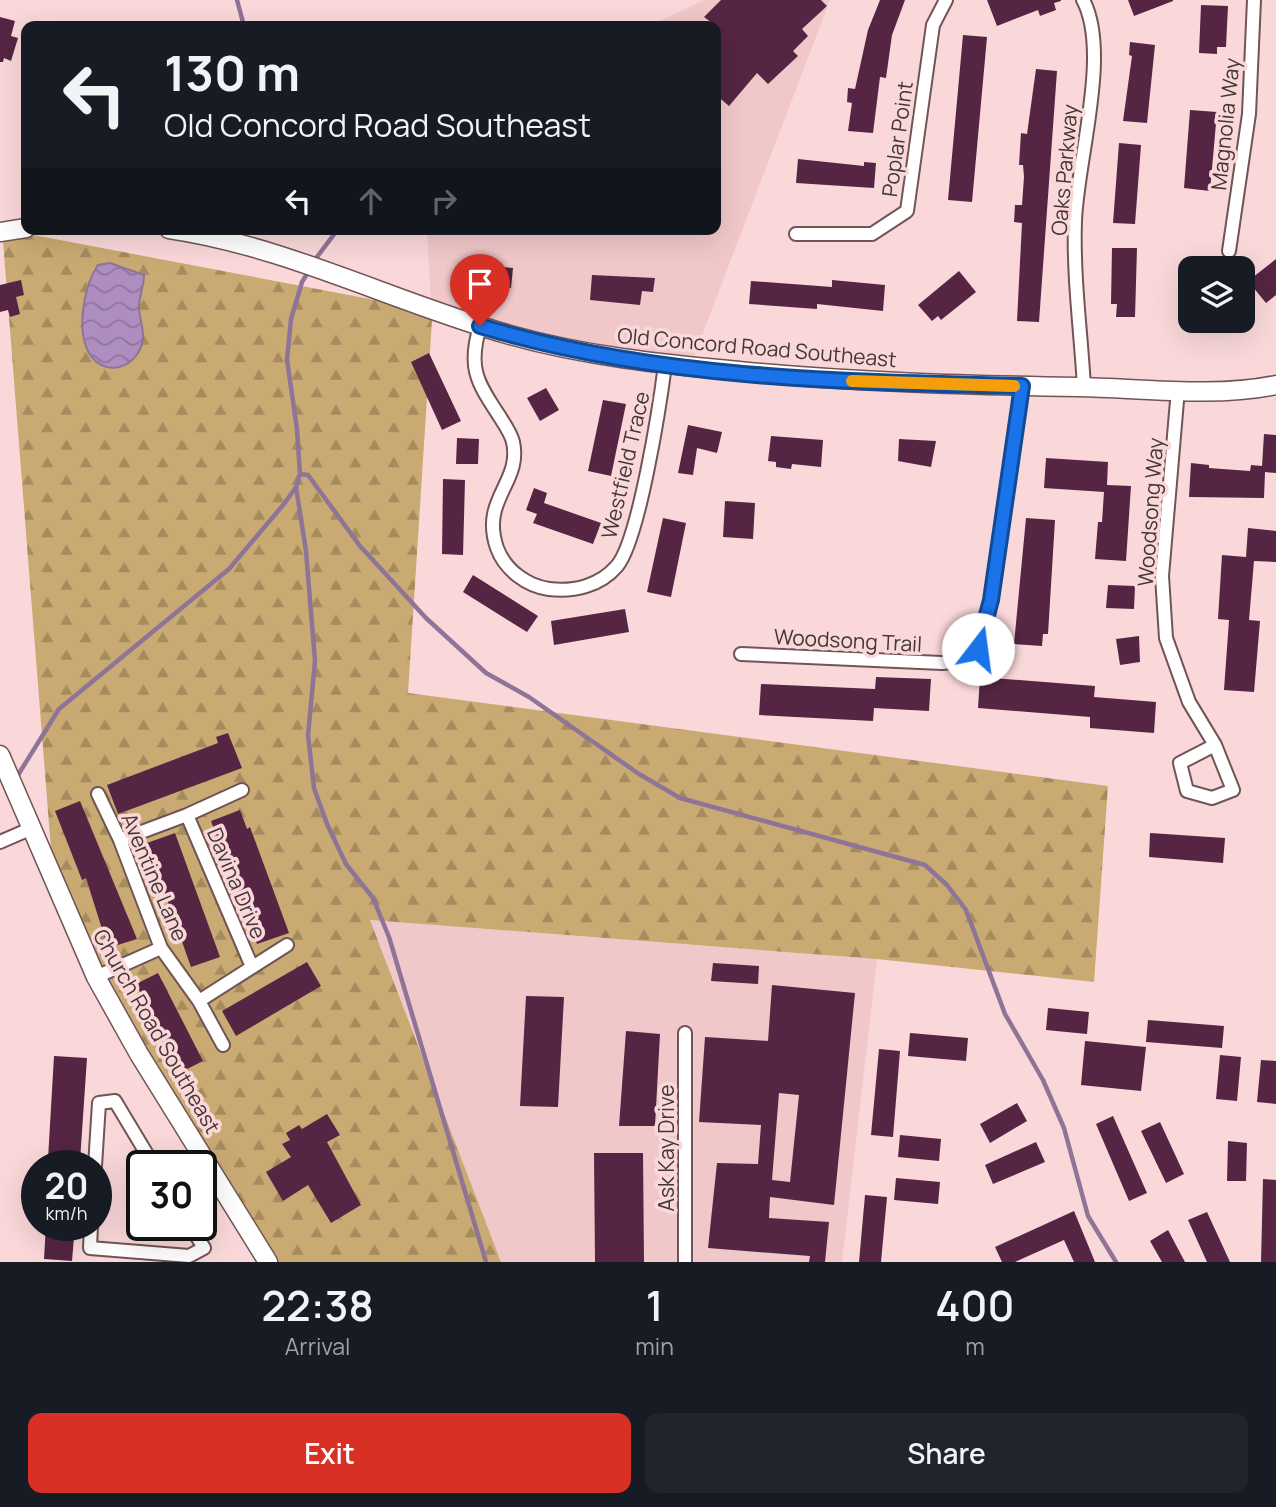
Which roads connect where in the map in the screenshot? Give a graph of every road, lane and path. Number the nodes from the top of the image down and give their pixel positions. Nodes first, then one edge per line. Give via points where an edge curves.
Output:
1 (946, 0) edge
2 (1083, 0) edge
3 (1254, 0) edge
4 (21, 229) edge
5 (0, 232) edge
6 (796, 234) dead end
7 (200, 235) edge
8 (1229, 251) dead end
9 (480, 326) junction
10 (665, 365) junction
11 (1022, 386) junction
12 (1276, 386) edge
13 (1084, 387) junction
14 (1178, 389) junction
15 (741, 654) dead end
16 (1215, 745) junction
17 (0, 755) edge
18 (242, 790) dead end
19 (97, 793) dead end
20 (187, 815) junction
21 (30, 829) junction
22 (120, 840) junction
23 (0, 842) edge
24 (287, 945) dead end
25 (161, 948) junction
26 (252, 967) junction
27 (96, 977) junction
28 (199, 1001) junction
29 (685, 1033) dead end
30 (223, 1045) dead end
31 (96, 1150) edge
32 (144, 1150) edge
33 (194, 1150) edge
34 (217, 1187) edge
35 (90, 1241) edge
36 (200, 1241) edge
37 (268, 1262) edge
38 (685, 1262) edge

1 - 6 street, Poplar Point via 933,25 906,211 872,234
2 - 13 street, Oaks Parkway via 1093,18 1094,54 1075,222
3 - 8 street, Magnolia Way via 1249,114
4 - 5 street
7 - 9 street, Old Concord Road Southeast
9 - 10 street, Old Concord Road Southeast
9 - 10 street, Westfield Trace via 473,360 476,377 513,440 515,460 510,478 500,490 493,530 508,567 543,588 583,588 617,566 627,548
10 - 11 street, Old Concord Road Southeast via 843,381
11 - 13 street, Old Concord Road Southeast
11 - 15 street, Woodsong Trail via 991,600 978,649 942,663
12 - 14 street, Old Concord Road Southeast
13 - 14 street, Old Concord Road Southeast
14 - 16 street, Woodsong Way via 1162,576 1166,638 1189,702
16 - 16 street, Woodsong Way via 1233,790 1212,798 1187,791 1180,763
17 - 21 street, Church Road Southeast
18 - 20 street
19 - 22 street, Aventine Lane
20 - 22 street
20 - 26 street, Davina Drive
21 - 23 street
21 - 27 street, Church Road Southeast
22 - 25 street, Aventine Lane
24 - 26 street
25 - 27 street
25 - 28 street, Aventine Lane
26 - 28 street
27 - 33 street, Church Road Southeast
28 - 30 street, Aventine Lane
29 - 38 street, Ask Kay Drive
31 - 32 street via 99,1104 115,1101
34 - 37 street, Church Road Southeast
35 - 36 street via 90,1248 189,1256 204,1248

